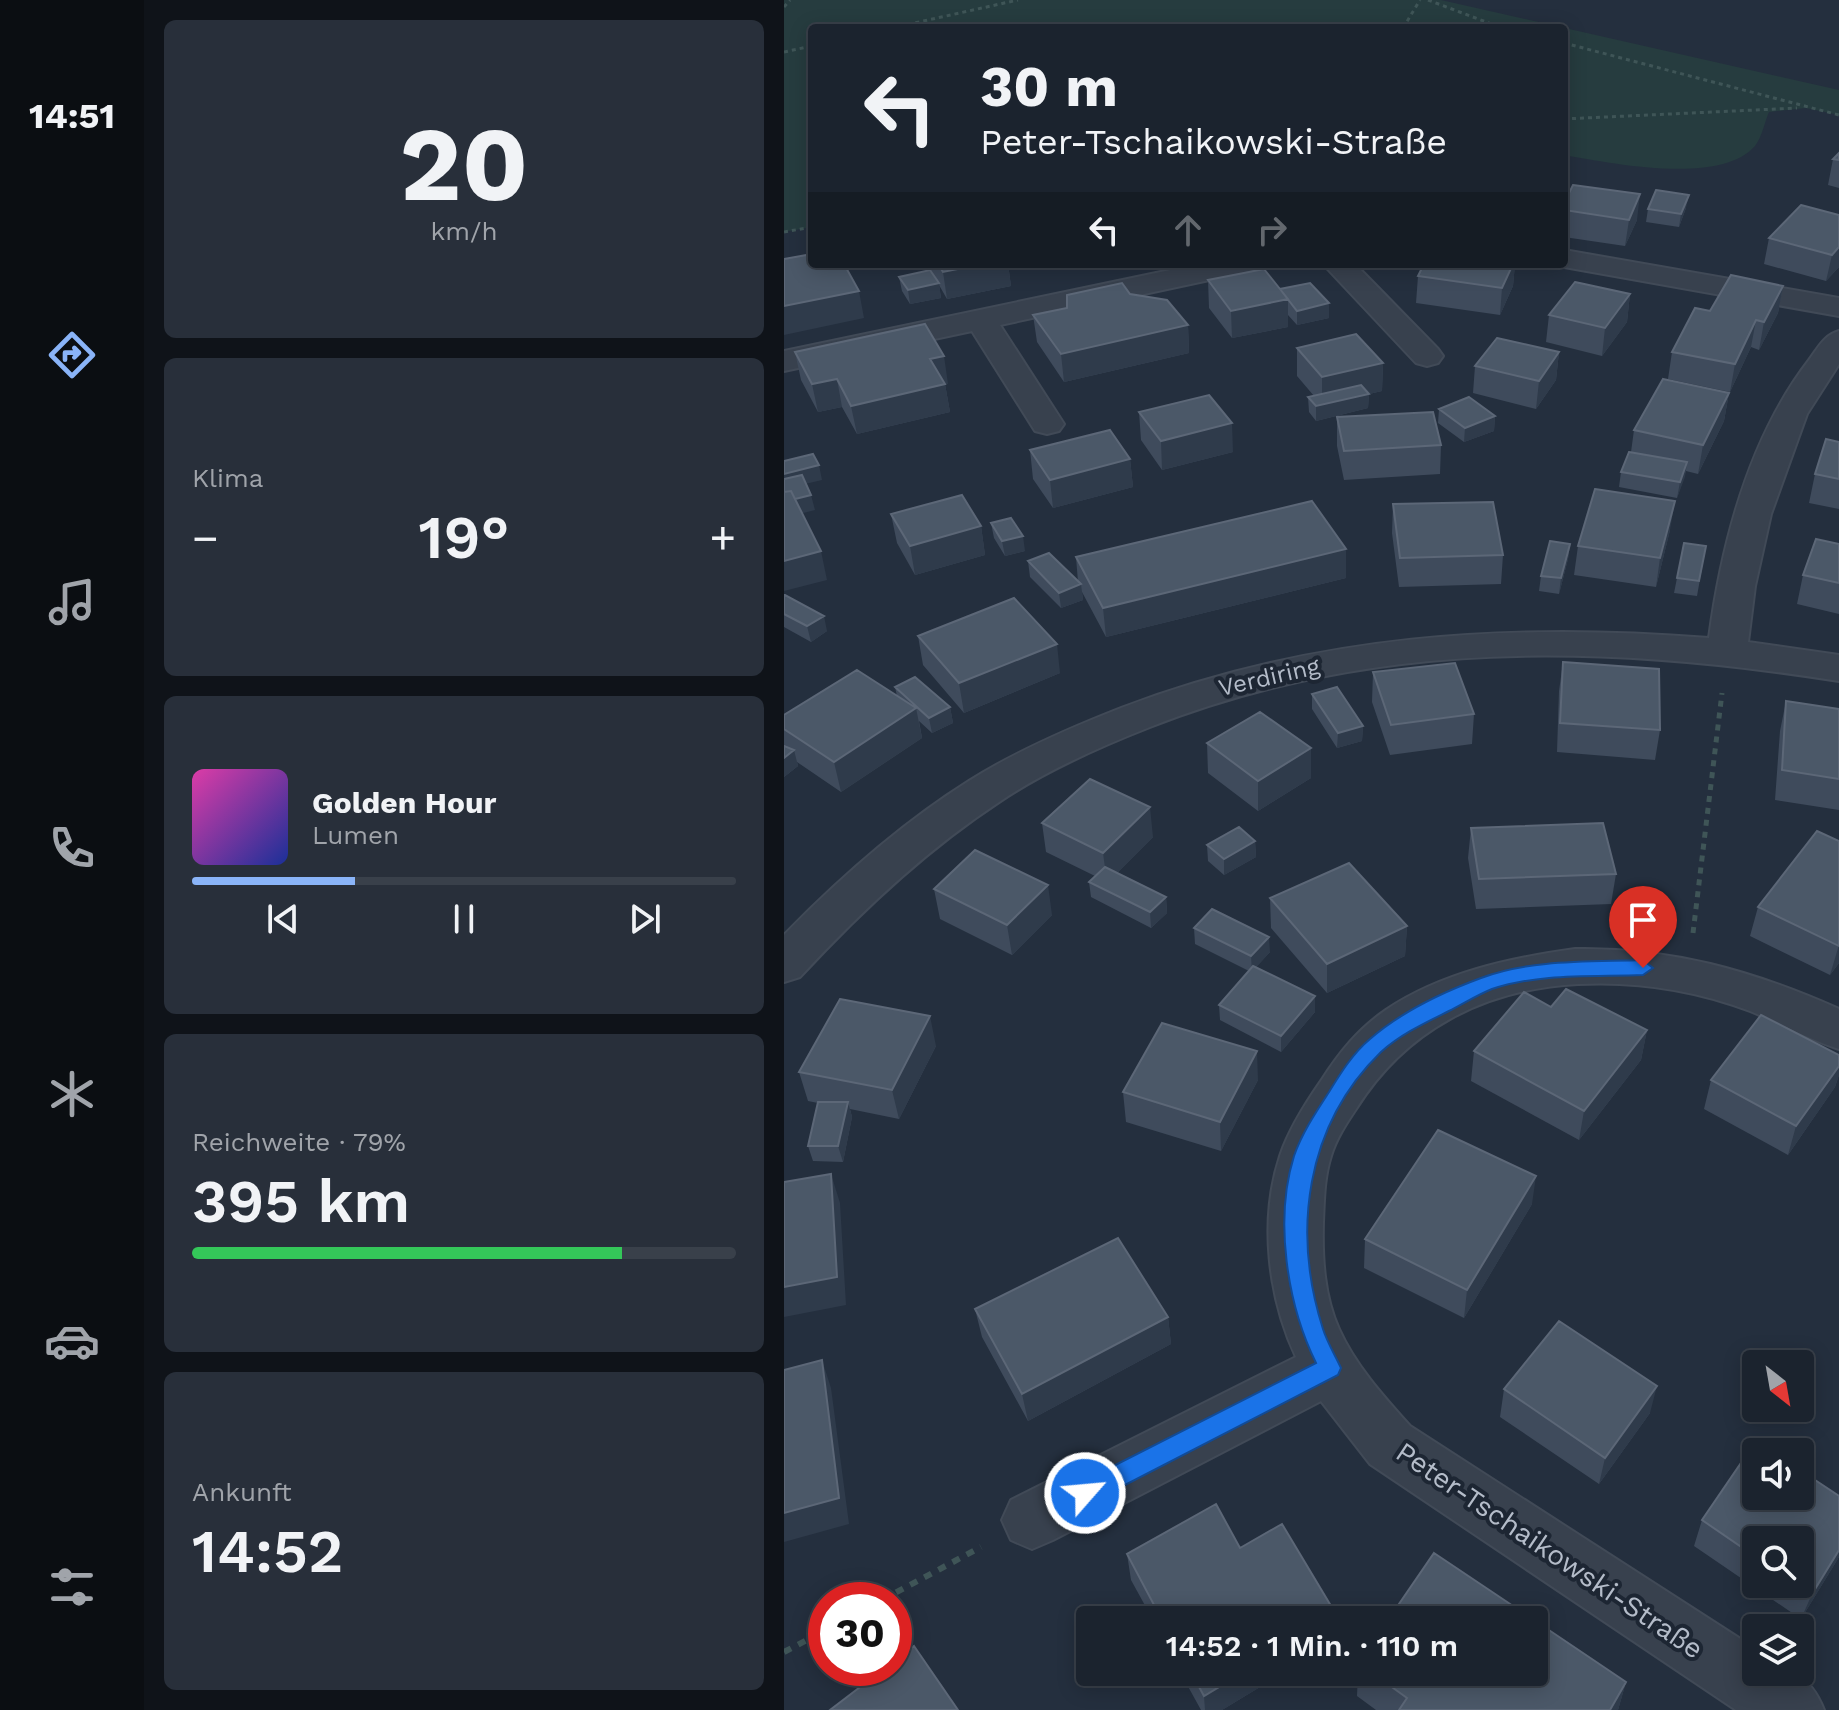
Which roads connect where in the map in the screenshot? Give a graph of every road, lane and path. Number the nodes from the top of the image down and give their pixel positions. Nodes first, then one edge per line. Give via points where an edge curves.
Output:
1 (790, 0) edge
2 (1018, 0) edge
3 (1420, 0) edge
4 (1428, 0) edge
5 (784, 7) edge
6 (910, 24) edge
7 (1405, 24) edge
8 (1491, 24) edge
9 (1568, 44) edge
10 (808, 47) edge
11 (784, 52) edge
12 (1806, 108) junction
13 (1839, 115) edge
14 (1568, 119) edge
15 (808, 228) edge
16 (784, 232) edge
17 (1568, 260) edge
18 (1223, 268) edge
19 (1342, 268) edge
20 (1839, 307) edge
21 (981, 319) junction
22 (1839, 341) edge
23 (1427, 356) dead end
24 (784, 361) edge
25 (1047, 424) dead end
26 (1727, 653) junction
27 (1839, 668) edge
28 (784, 965) edge
29 (1689, 973) junction
30 (1839, 1030) edge
31 (1330, 1368) junction
32 (1032, 1520) joint
33 (912, 1584) edge
34 (808, 1639) edge
35 (784, 1652) edge
36 (1792, 1710) edge

1 - 5 path
2 - 6 path
3 - 7 path
4 - 8 path
9 - 12 path
10 - 11 path
12 - 13 path
12 - 14 path
15 - 16 path
17 - 20 street
18 - 21 street
19 - 23 street
21 - 24 street
21 - 25 street
22 - 26 street via 1806,387 1759,495 1731,611
26 - 27 street, Verdiring
26 - 28 street, Verdiring via 1660,644 1541,640 1457,646 1318,663 1198,694 1075,741 987,789 898,855
26 - 29 path
29 - 30 street, Peter-Tschaikowski-Straße via 1764,995
29 - 31 street, Peter-Tschaikowski-Straße via 1643,968 1537,971 1446,1001 1374,1047 1322,1119 1305,1157 1298,1202 1300,1285 1313,1333
31 - 32 street
31 - 36 street, Peter-Tschaikowski-Straße via 1390,1445
32 - 33 path
34 - 35 path

